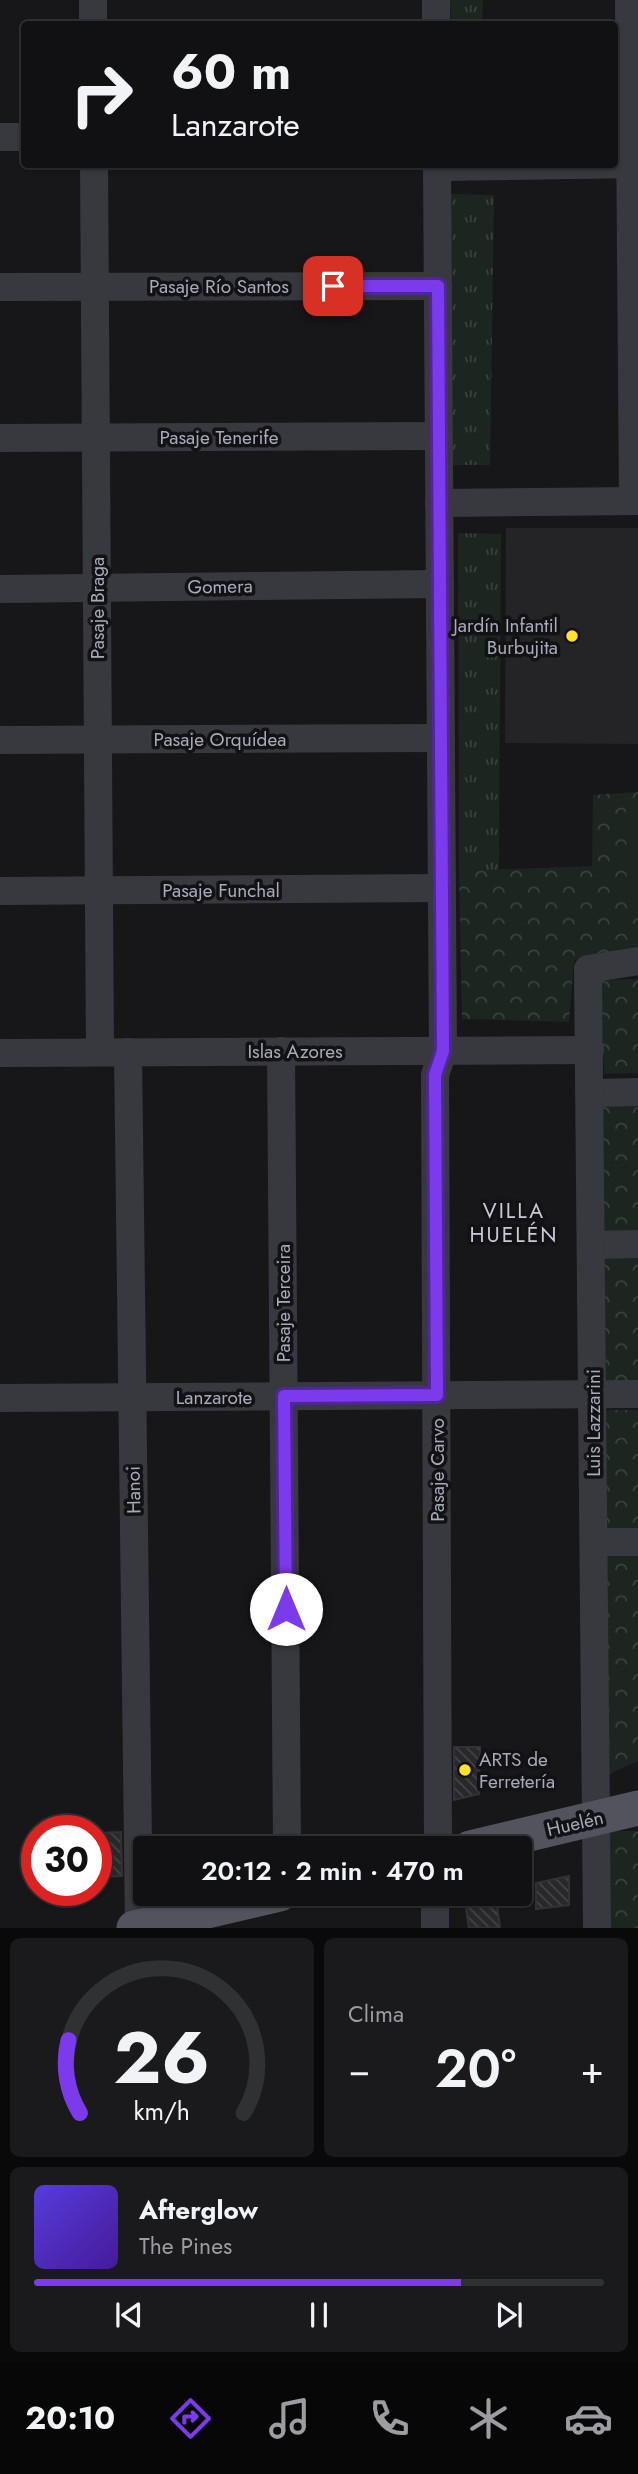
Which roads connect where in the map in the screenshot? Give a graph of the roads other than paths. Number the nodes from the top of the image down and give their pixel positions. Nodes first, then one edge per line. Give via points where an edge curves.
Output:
1 (93, 0) edge
2 (436, 0) edge
3 (629, 0) edge
4 (93, 21) edge
5 (436, 21) edge
6 (0, 137) edge
7 (21, 137) edge
8 (634, 164) edge
9 (94, 168) edge
10 (437, 168) edge
11 (94, 286) junction
12 (438, 286) junction
13 (0, 287) edge
14 (438, 436) junction
15 (96, 437) junction
16 (0, 438) edge
17 (636, 501) edge
18 (439, 502) junction
19 (440, 584) junction
20 (97, 588) junction
21 (0, 589) edge
22 (441, 738) junction
23 (0, 740) edge
24 (98, 740) junction
25 (442, 888) junction
26 (0, 891) edge
27 (99, 891) junction
28 (638, 961) edge
29 (590, 1050) junction
30 (281, 1051) junction
31 (443, 1051) junction
32 (100, 1052) junction
33 (128, 1052) junction
34 (0, 1053) edge
35 (638, 1092) edge
36 (591, 1093) junction
37 (638, 1244) edge
38 (592, 1245) junction
39 (638, 1394) edge
40 (437, 1395) junction
41 (593, 1395) junction
42 (284, 1396) junction
43 (132, 1397) junction
44 (0, 1398) edge
45 (594, 1542) junction
46 (638, 1542) edge
47 (638, 1808) edge
48 (596, 1818) junction
49 (287, 1836) edge
50 (438, 1836) edge
51 (520, 1836) edge
52 (231, 1906) edge
53 (435, 1906) edge
54 (149, 1926) edge
55 (435, 1928) edge
56 (597, 1928) edge

1 - 4 street
2 - 5 street
3 - 8 street
6 - 7 street
8 - 17 street
9 - 11 street, Pasaje Braga
10 - 12 street, Pasaje Carvo
11 - 12 street, Pasaje Río Santos
11 - 13 street, Pasaje Río Santos
11 - 15 street, Pasaje Braga
12 - 14 street, Pasaje Carvo
14 - 15 street, Pasaje Tenerife
14 - 18 street, Pasaje Carvo
15 - 16 street, Pasaje Tenerife
15 - 20 street, Pasaje Braga
17 - 18 street
18 - 19 street, Pasaje Carvo
19 - 20 street, Gomera
19 - 22 street, Pasaje Carvo
20 - 21 street, Gomera
20 - 24 street, Pasaje Braga
22 - 24 street, Pasaje Orquídea
22 - 25 street, Pasaje Carvo
23 - 24 street, Pasaje Orquídea
24 - 27 street, Pasaje Braga
25 - 27 street, Pasaje Funchal
25 - 31 street, Pasaje Carvo
26 - 27 street, Pasaje Funchal
27 - 32 street, Pasaje Braga
28 - 29 street, Luis Lazzarini via 588,969
29 - 31 street, Islas Azores
29 - 36 street, Luis Lazzarini
30 - 31 street, Islas Azores
30 - 33 street, Islas Azores
30 - 42 street, Pasaje Terceira
31 - 40 street, Pasaje Carvo via 435,1075
32 - 33 street, Islas Azores
32 - 34 street, Islas Azores
33 - 43 street, Hanoi
35 - 36 street
36 - 38 street, Luis Lazzarini
37 - 38 street
38 - 41 street, Luis Lazzarini
39 - 41 street, Lanzarote
40 - 41 street, Lanzarote
40 - 42 street, Lanzarote
40 - 50 street, Pasaje Carvo
41 - 45 street, Luis Lazzarini
42 - 43 street, Lanzarote
42 - 49 street, Pasaje Terceira
43 - 44 street, Lanzarote
43 - 54 street, Hanoi
45 - 46 street
45 - 48 street, Luis Lazzarini
47 - 48 main road, Huelén
48 - 51 main road, Huelén
48 - 56 street, Luis Lazzarini
52 - 54 main road
53 - 55 street

